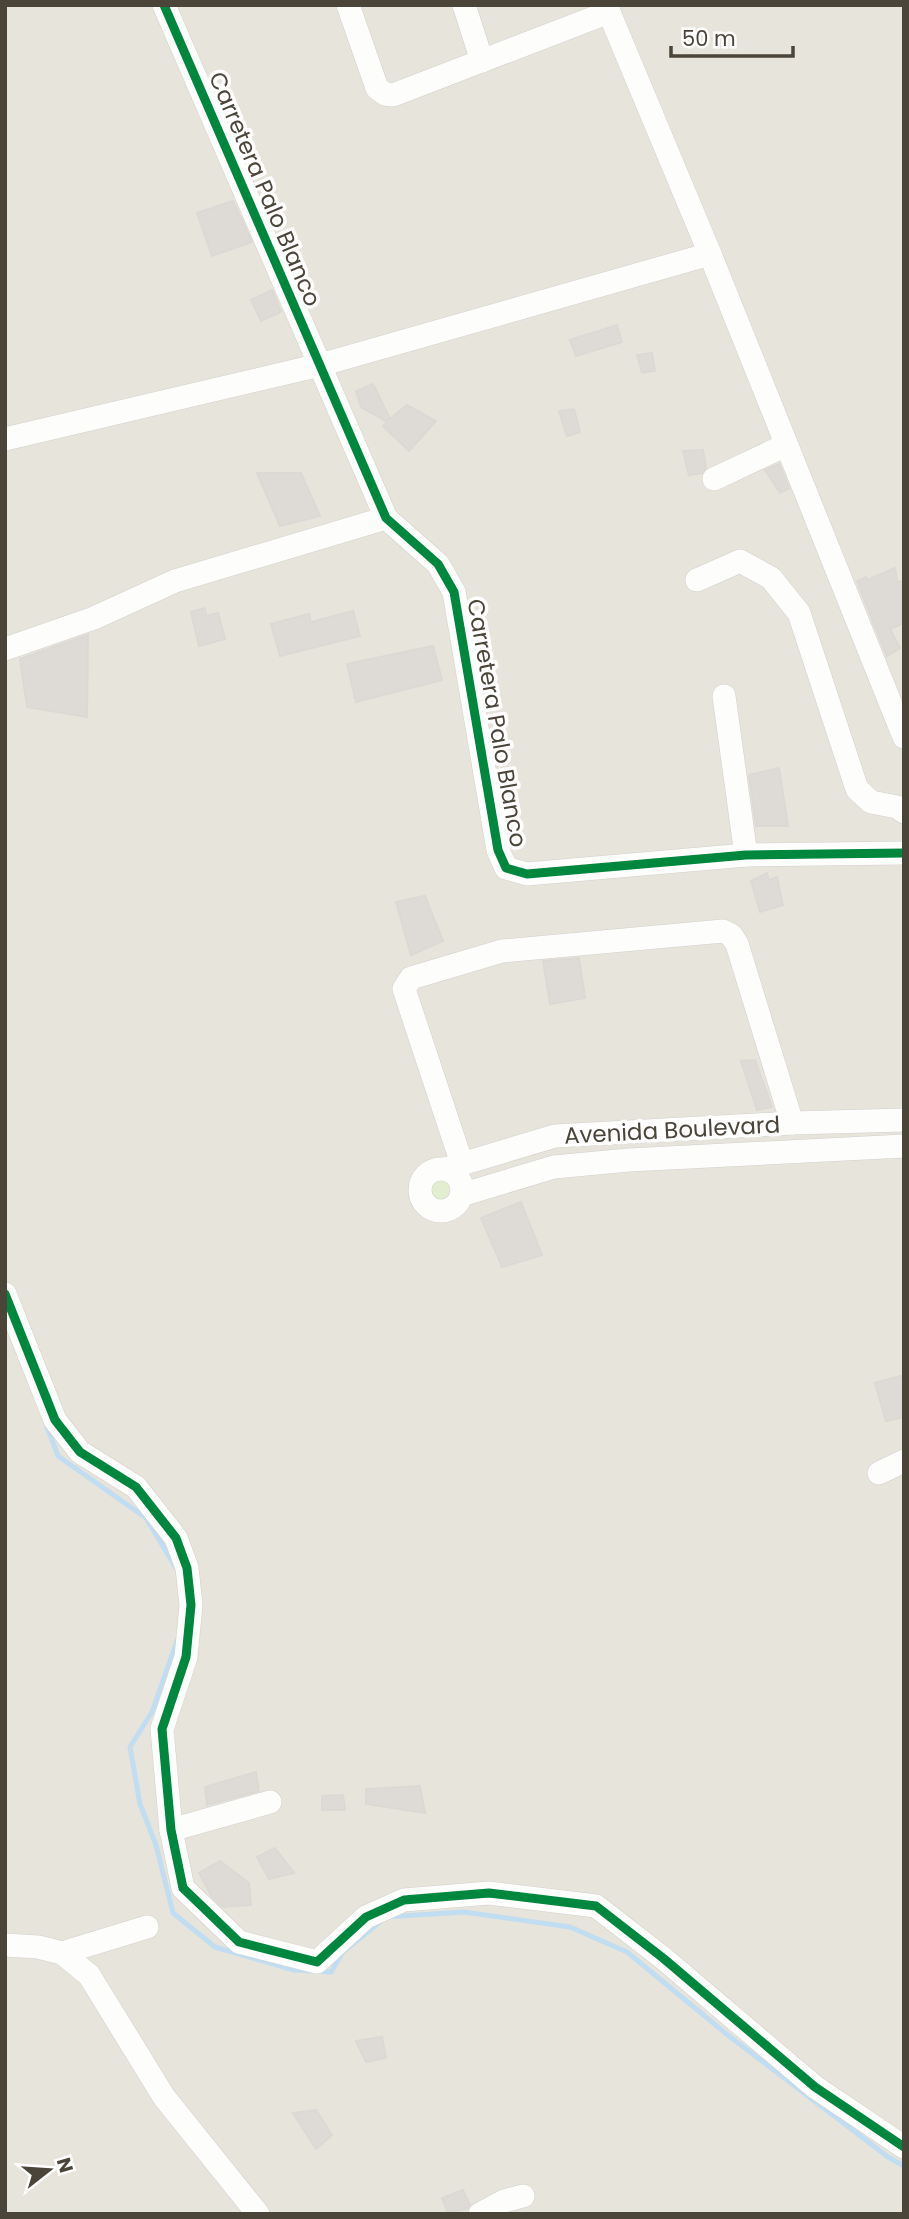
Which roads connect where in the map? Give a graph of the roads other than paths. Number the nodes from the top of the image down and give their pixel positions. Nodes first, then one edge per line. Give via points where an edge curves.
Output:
1 (164, 5) edge
2 (348, 5) edge
3 (464, 5) edge
4 (607, 9) edge
5 (482, 61) junction
6 (710, 254) junction
7 (320, 365) junction
8 (5, 439) edge
9 (786, 445) junction
10 (714, 479) dead end
11 (386, 518) junction
12 (697, 580) dead end
13 (5, 649) edge
14 (724, 696) dead end
15 (904, 737) edge
16 (904, 812) edge
17 (904, 853) edge
18 (746, 855) junction
19 (904, 1119) edge
20 (792, 1123) junction
21 (904, 1146) edge
22 (454, 1166) junction
23 (461, 1195) junction
24 (5, 1294) edge
25 (904, 1461) edge
26 (879, 1473) dead end
27 (270, 1802) dead end
28 (171, 1830) junction
29 (147, 1927) dead end
30 (5, 1945) edge
31 (62, 1953) junction
32 (904, 2147) edge
33 (523, 2196) dead end
34 (258, 2214) edge
35 (480, 2214) edge

1 - 7 street, Carretera Palo Blanco
2 - 5 street via 377,88 384,94 393,95
3 - 5 street
4 - 5 street
4 - 6 street
6 - 7 street
6 - 9 street
7 - 8 street
7 - 11 street, Carretera Palo Blanco
9 - 10 street
9 - 15 street
11 - 13 street via 175,581 94,618
11 - 18 street, Carretera Palo Blanco via 438,564 454,592 498,850 506,868 527,874
12 - 16 street via 740,561 771,578 799,613 857,789 871,802
14 - 18 street
17 - 18 street, Carretera Palo Blanco
19 - 20 street, Avenida Boulevard
20 - 22 street, Avenida Boulevard via 555,1136
20 - 22 street via 731,935 723,931 502,951 411,978 404,989
21 - 23 street, Avenida Boulevard via 554,1167
22 - 23 street
22 - 23 street via 432,1171 419,1187 427,1206 440,1211 453,1207
24 - 28 street via 55,1420 80,1452 135,1487 176,1538 187,1568 191,1605 186,1657 162,1729
25 - 26 street
27 - 28 street
28 - 32 street via 183,1888 239,1942 317,1962 366,1917 404,1900 489,1893 596,1906 815,2087
29 - 31 street
30 - 31 street
31 - 34 street via 89,1975 164,2097
33 - 35 street

